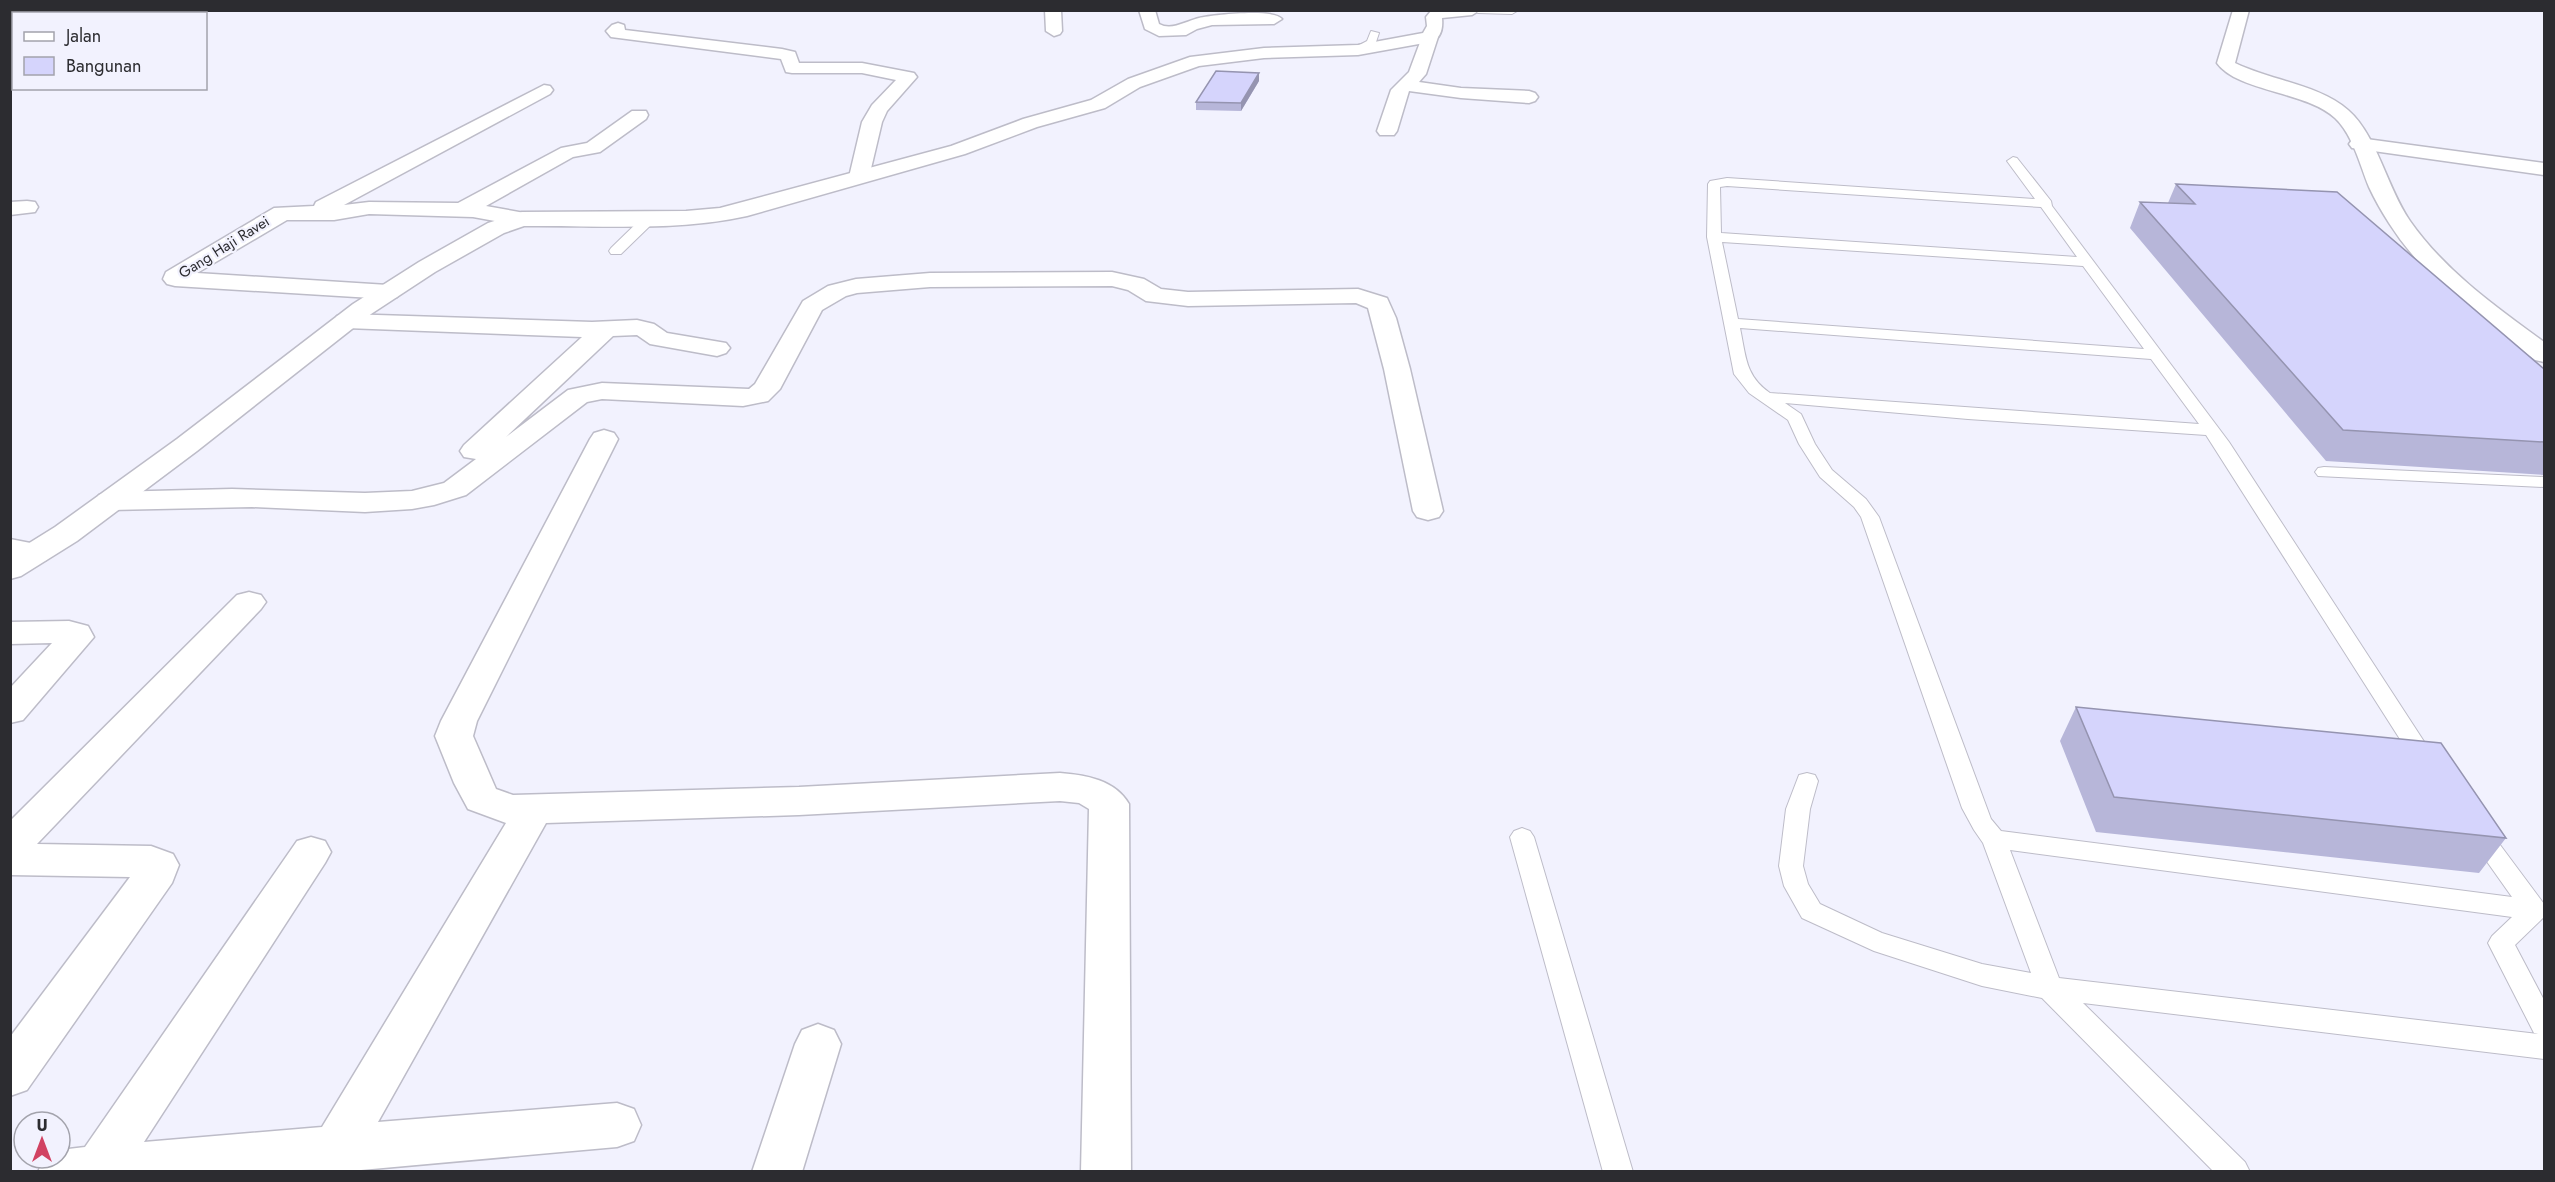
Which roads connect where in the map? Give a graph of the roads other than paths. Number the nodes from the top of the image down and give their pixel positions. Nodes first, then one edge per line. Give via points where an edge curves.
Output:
1 (1053, 10) edge
2 (1147, 10) edge
3 (1472, 10) edge
4 (1478, 10) edge
5 (2241, 10) edge
6 (1512, 11) edge
7 (1274, 19) dead end
8 (618, 28) dead end
9 (1186, 30) junction
10 (1054, 31) dead end
11 (1374, 33) dead end
12 (1430, 38) junction
13 (1358, 50) junction
14 (1196, 61) junction
15 (1404, 85) junction
16 (544, 90) dead end
17 (1530, 97) dead end
18 (639, 116) dead end
19 (1387, 131) dead end
20 (2360, 144) junction
21 (2013, 160) dead end
22 (2544, 169) edge
23 (859, 177) junction
24 (2047, 204) junction
25 (462, 210) junction
26 (312, 213) junction
27 (650, 218) junction
28 (522, 219) junction
29 (1713, 237) junction
30 (616, 251) dead end
31 (2086, 262) junction
32 (388, 292) junction
33 (346, 321) junction
34 (1730, 322) junction
35 (605, 330) junction
36 (2538, 345) edge
37 (717, 348) dead end
38 (2158, 355) junction
39 (1765, 398) junction
40 (2210, 430) junction
41 (604, 439) dead end
42 (2324, 472) dead end
43 (2544, 482) edge
44 (422, 499) junction
45 (110, 501) junction
46 (1428, 511) dead end
47 (19, 557) edge
48 (249, 602) dead end
49 (10, 633) edge
50 (10, 711) edge
51 (2435, 773) edge
52 (1807, 781) dead end
53 (534, 809) junction
54 (2468, 819) edge
55 (1522, 837) dead end
56 (1994, 839) junction
57 (14, 844) edge
58 (311, 852) dead end
59 (2535, 910) junction
60 (2050, 988) junction
61 (2544, 1025) edge
62 (818, 1044) dead end
63 (2544, 1047) edge
64 (10, 1075) edge
65 (617, 1125) dead end
66 (337, 1148) junction
67 (81, 1170) edge
68 (777, 1172) edge
69 (1106, 1172) edge
70 (1618, 1172) edge
71 (2235, 1172) edge

1 - 10 street
2 - 9 street via 1154,30
3 - 12 street via 1435,15
4 - 6 lane
5 - 20 street via 2226,63 2229,67 2335,109 2347,119
7 - 9 street via 1205,21
8 - 23 street via 614,31 617,34 782,54 789,56 792,68 862,68 908,77 872,122
9 - 14 street
11 - 13 lane via 1371,43
12 - 13 street
12 - 15 street via 1417,74
13 - 14 street via 1264,53
14 - 23 street via 1134,83 1098,104 1030,123 958,150
15 - 17 street
15 - 19 street
16 - 26 street
18 - 25 street via 593,148 568,152
20 - 22 street
20 - 36 street via 2385,199 2440,271 2481,307
21 - 24 lane
23 - 27 street via 720,215
24 - 29 lane via 1727,182 1714,184
24 - 31 lane
25 - 26 street, Gang Haji Ravei via 369,208
25 - 28 street, Gang Haji Ravei
26 - 32 street, Gang Haji Ravei via 275,216 175,279
27 - 28 street
27 - 30 lane
28 - 32 street via 496,228
29 - 31 lane
29 - 34 lane
31 - 38 lane
32 - 33 street
33 - 35 street
33 - 45 street via 188,446
34 - 38 lane
34 - 39 lane via 1742,374
35 - 37 street via 644,329 659,339
35 - 44 street
38 - 40 lane
39 - 40 lane
39 - 56 lane via 1795,417 1826,472 1870,516 1974,808
40 - 51 lane
41 - 53 street via 454,736 482,799 511,810
42 - 43 lane
44 - 45 street
44 - 46 street via 455,489 578,396 602,391 743,398 758,395 776,374 812,306 837,291 930,280 1082,278 1136,284 1164,297 1358,296 1378,303 1397,369
45 - 47 street via 66,534
48 - 57 street
49 - 50 street via 69,632 77,637
52 - 60 lane via 1798,809 1791,866 1796,886 1811,911 1874,941 1982,975
53 - 66 street
53 - 69 street via 799,801 1060,787 1098,794 1109,804
54 - 59 lane
55 - 70 lane
56 - 59 lane
56 - 60 lane
57 - 64 street via 158,865 157,872
58 - 67 street
59 - 61 lane via 2500,944
60 - 63 lane
60 - 71 lane
62 - 68 street
65 - 66 street
66 - 67 street

